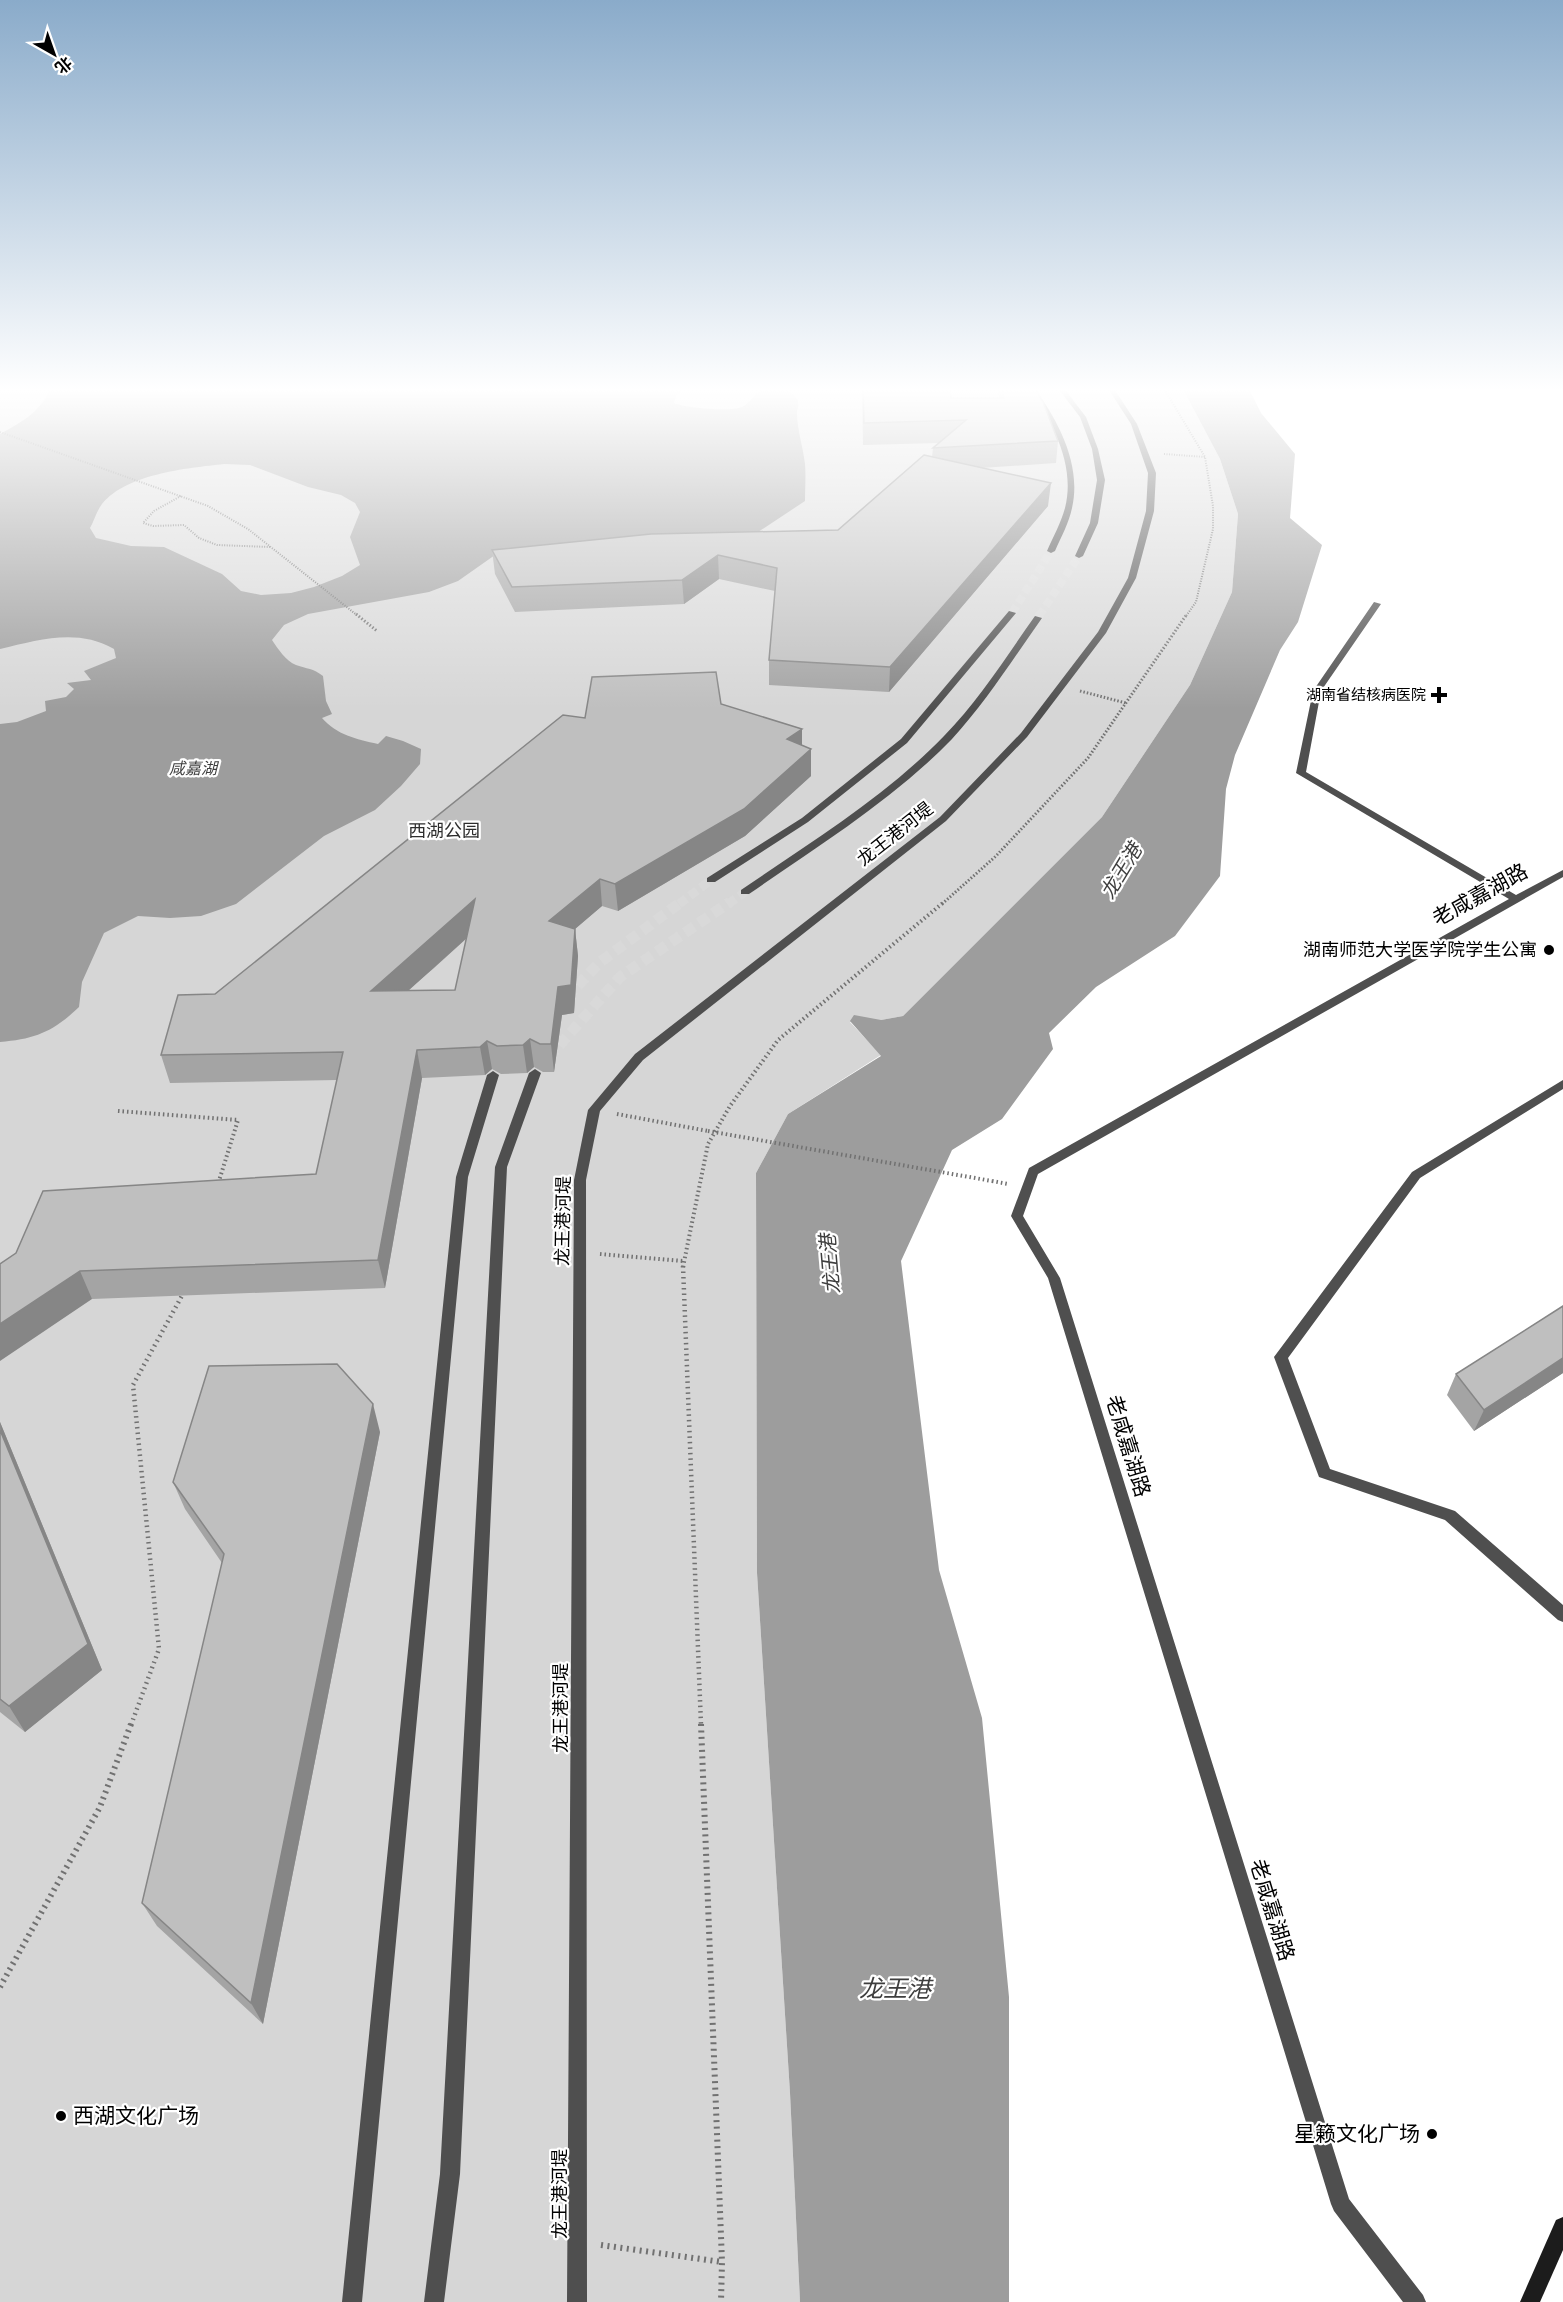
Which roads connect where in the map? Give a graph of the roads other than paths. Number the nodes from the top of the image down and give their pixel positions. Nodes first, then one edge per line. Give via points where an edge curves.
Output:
1 (1070, 494) edge
2 (1099, 494) edge
3 (1151, 494) edge
4 (1051, 551) tunnel mouth
5 (1078, 556) tunnel mouth
6 (1377, 604) dead end
7 (1012, 613) tunnel mouth
8 (1038, 618) tunnel mouth
9 (1563, 873) edge
10 (711, 880) tunnel mouth
11 (745, 892) tunnel mouth
12 (1516, 899) junction
13 (535, 1073) dead end
14 (494, 1075) edge
15 (1563, 1083) edge
16 (1563, 1615) edge
17 (1563, 2227) edge
18 (352, 2302) edge
19 (434, 2302) edge
20 (577, 2302) edge
21 (1416, 2302) edge
22 (1530, 2302) edge

1 - 4 street
2 - 5 street via 1094,524
3 - 20 street, 龙王港河堤 via 1132,578 1102,633 1024,735 943,819 639,1057 594,1110 580,1180
6 - 12 street via 1317,691 1301,773
7 - 10 street via 904,741 805,820
8 - 11 street via 974,708 934,751 870,804
9 - 12 street, 老咸嘉湖路
12 - 21 street, 老咸嘉湖路 via 1033,1171 1017,1216 1054,1278 1341,2204
13 - 19 street via 501,1167 450,2174
14 - 18 street via 462,1177
15 - 16 street via 1416,1175 1281,1357 1324,1473 1450,1515
17 - 22 main road

